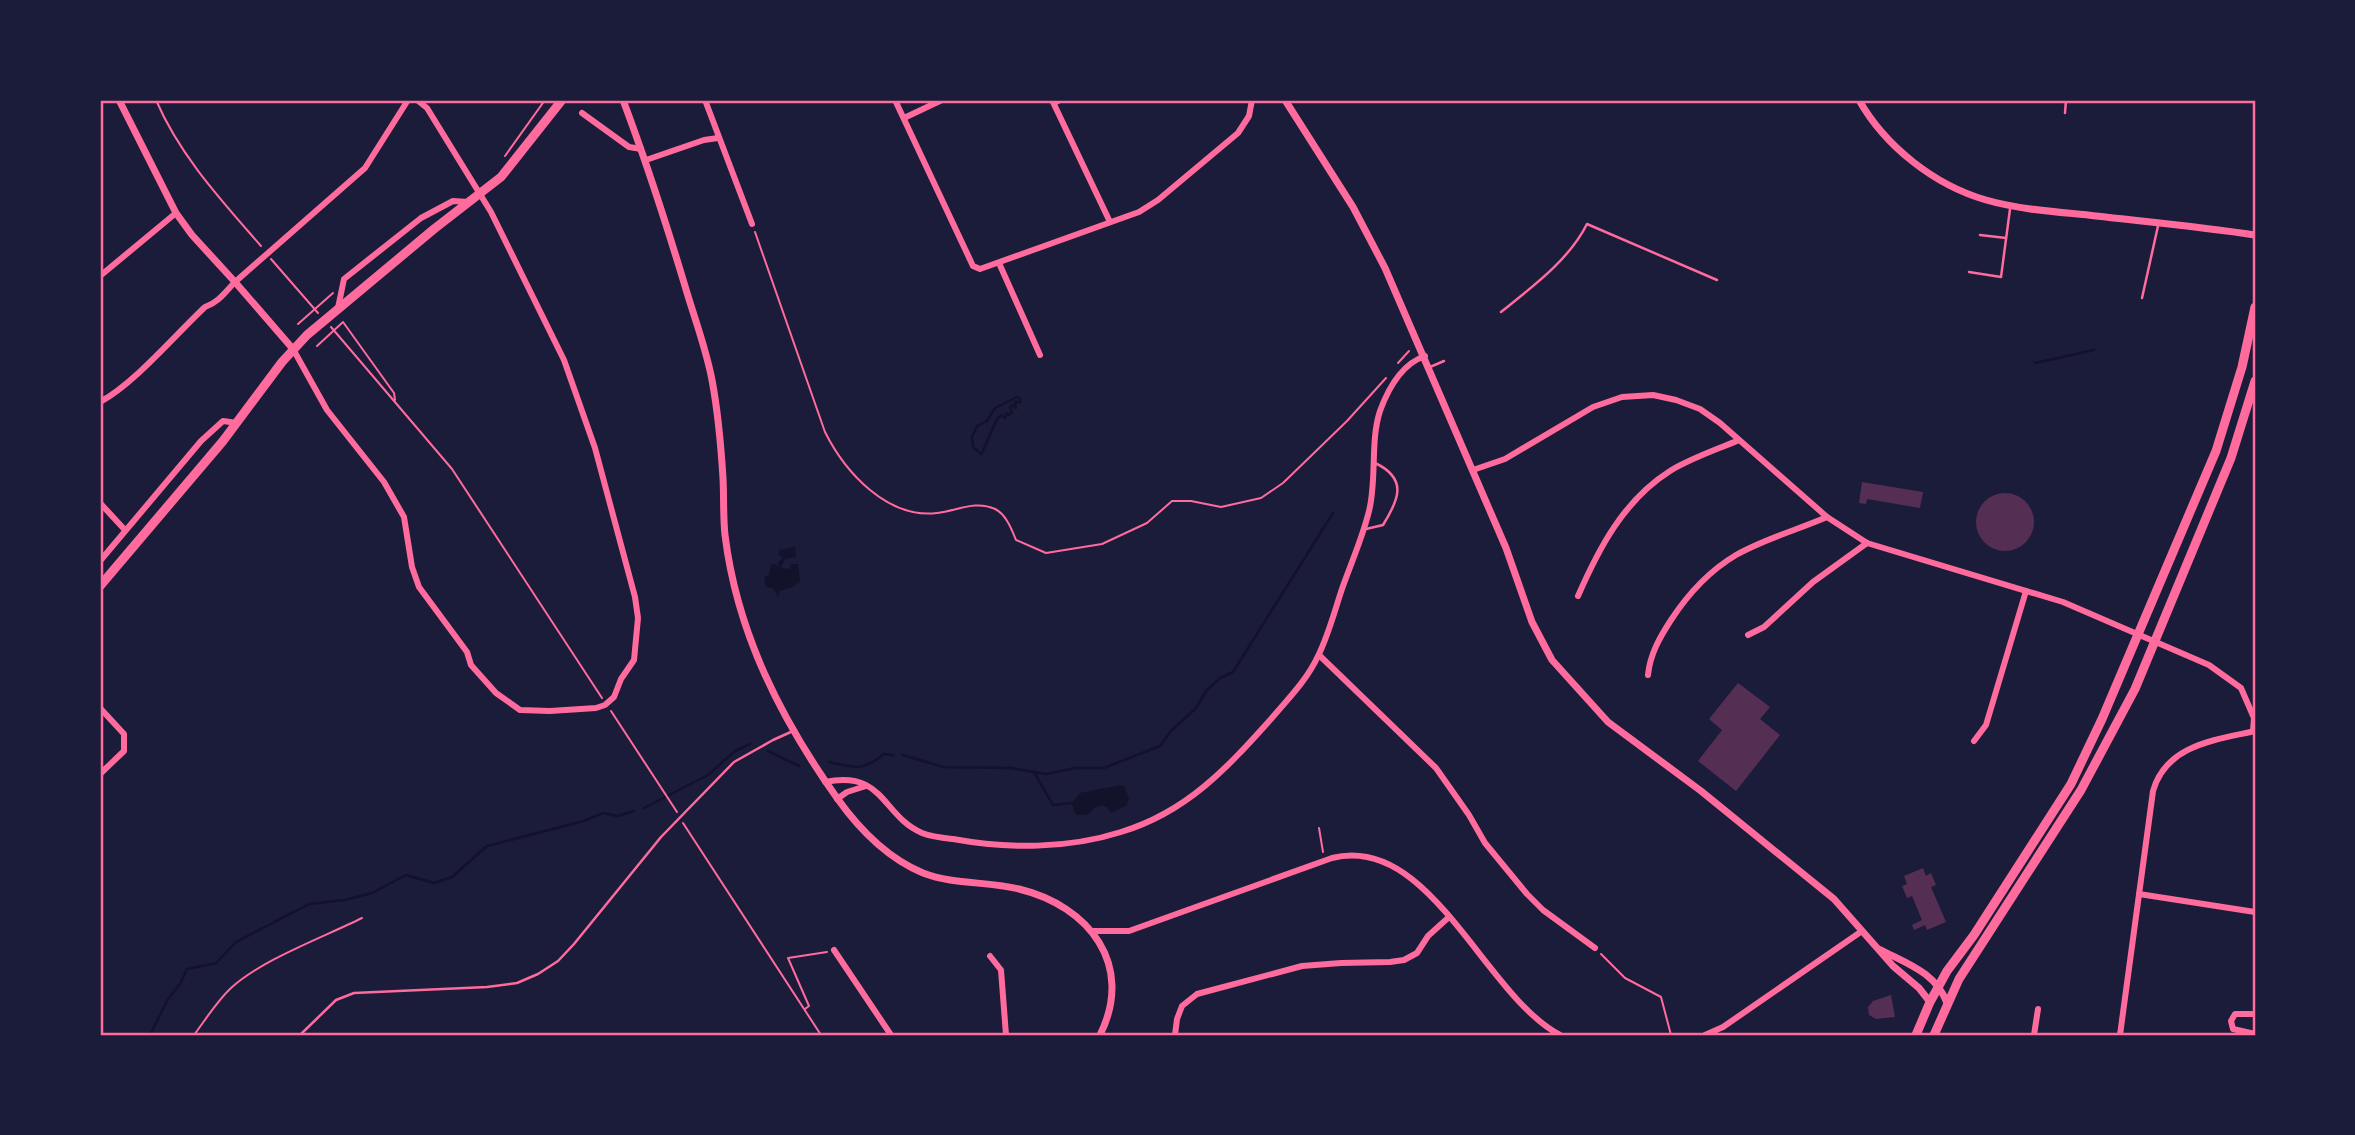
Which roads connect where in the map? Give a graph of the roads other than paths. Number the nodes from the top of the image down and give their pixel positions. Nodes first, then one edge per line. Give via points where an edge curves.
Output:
1 (119, 100) edge
2 (408, 100) edge
3 (417, 100) edge
4 (562, 100) edge
5 (623, 100) edge
6 (705, 100) edge
7 (895, 100) edge
8 (942, 100) edge
9 (1064, 100) edge
10 (1252, 100) edge
11 (1285, 100) edge
12 (2066, 100) edge
13 (1862, 101) edge
14 (1053, 102) edge
15 (582, 113) dead end
16 (2065, 113) dead end
17 (904, 118) junction
18 (718, 138) junction
19 (641, 149) junction
20 (646, 160) junction
21 (480, 195) junction
22 (470, 202) junction
23 (2010, 205) junction
24 (176, 213) junction
25 (1110, 222) junction
26 (752, 224) road end
27 (2158, 224) junction
28 (1980, 235) dead end
29 (2255, 236) edge
30 (2006, 238) junction
31 (999, 262) junction
32 (1969, 272) dead end
33 (100, 276) edge
34 (1717, 280) dead end
35 (236, 282) junction
36 (2142, 298) dead end
37 (2255, 307) edge
38 (338, 309) junction
39 (1501, 312) dead end
40 (293, 349) junction
41 (1040, 355) dead end
42 (1425, 356) junction
43 (1444, 361) dead end
44 (1430, 367) junction
45 (2255, 381) edge
46 (100, 402) edge
47 (237, 423) junction
48 (1739, 440) junction
49 (1376, 463) junction
50 (1473, 470) junction
51 (100, 503) edge
52 (1827, 517) junction
53 (1363, 529) junction
54 (125, 530) junction
55 (1867, 543) junction
56 (100, 561) edge
57 (100, 586) edge
58 (2026, 591) junction
59 (1578, 596) dead end
60 (1748, 635) dead end
61 (2139, 636) junction
62 (2154, 642) junction
63 (1319, 655) junction
64 (1648, 675) dead end
65 (100, 708) edge
66 (793, 731) junction
67 (2254, 731) edge
68 (1974, 741) dead end
69 (100, 774) edge
70 (825, 782) junction
71 (866, 786) junction
72 (838, 799) junction
73 (2139, 894) junction
74 (2255, 912) edge
75 (1449, 917) junction
76 (1091, 931) junction
77 (1862, 931) junction
78 (1595, 948) road end
79 (1878, 948) junction
80 (834, 950) road end
81 (990, 956) dead end
82 (1939, 985) junction
83 (1930, 1002) junction
84 (1947, 1003) junction
85 (2038, 1009) dead end
86 (2255, 1014) edge
87 (2255, 1034) edge
88 (300, 1035) edge
89 (891, 1035) edge
90 (1006, 1035) edge
91 (1100, 1035) edge
92 (1175, 1035) edge
93 (1560, 1035) edge
94 (1705, 1035) edge
95 (1916, 1035) edge
96 (1934, 1035) edge
97 (2035, 1035) edge
98 (2120, 1035) edge

1 - 24 street
2 - 35 street via 365,168
3 - 21 street via 427,108
4 - 21 main road via 501,177
5 - 19 street
6 - 18 street
7 - 17 street
8 - 17 street
9 - 14 lane
10 - 25 street via 1249,116 1232,139 1158,200
11 - 42 street via 1353,207
12 - 16 lane
13 - 23 street via 1889,140 1930,174 1985,200
14 - 25 street
15 - 19 street via 629,147
17 - 31 street via 971,263 980,269
18 - 20 street
18 - 26 street
19 - 20 street
20 - 66 street via 712,379 722,462 724,533 733,586 769,686
21 - 22 main road
21 - 40 street via 564,360 581,404 635,597 634,660 605,705 520,710 496,693 471,665 467,652 419,587 404,517 384,482 312,388
22 - 38 main road
22 - 38 street via 453,201 421,218 344,279
23 - 27 street
23 - 30 lane
24 - 33 street
24 - 35 street
25 - 31 street
27 - 29 street
27 - 36 lane
28 - 30 lane
30 - 32 lane via 2001,277
31 - 41 street
34 - 39 lane via 1587,224 1579,240 1539,281
35 - 40 street
35 - 46 street
37 - 61 main road via 2216,451
38 - 40 main road
40 - 47 main road
42 - 44 street
42 - 49 street via 1401,374 1380,412
43 - 44 lane
44 - 50 street
45 - 62 main road via 2231,458
47 - 54 street via 223,421 201,441
47 - 57 main road
48 - 50 street via 1688,403 1637,395 1593,407 1505,459
48 - 52 street
48 - 59 street via 1684,464 1642,492 1610,533
49 - 53 street
49 - 53 lane via 1386,468 1399,493 1382,525
50 - 77 street via 1541,644 1567,679 1608,722 1834,899
51 - 54 street
52 - 55 street
52 - 64 street via 1736,555 1709,575 1669,624 1652,654
53 - 63 street
54 - 56 street
55 - 58 street
55 - 60 street
58 - 61 street
58 - 68 street via 1986,725
61 - 62 street
61 - 82 main road via 2071,785
62 - 67 street via 2209,665 2241,688 2254,718
62 - 84 main road via 2121,717 2081,790
63 - 71 street via 1298,689 1229,766 1187,800 1118,833 1026,847 933,836 906,823
63 - 78 street via 1436,768 1485,843 1527,894
65 - 69 street via 124,734 124,751
66 - 70 street
66 - 88 lane via 734,762 661,837 574,944 538,974 517,983 487,987 354,993 336,1000
67 - 73 street via 2188,749 2162,769 2153,791
70 - 71 street via 853,779
70 - 72 street
71 - 72 street
72 - 76 street via 891,856 920,872 1039,895 1062,906
73 - 74 street
73 - 98 street
75 - 76 street via 1411,877 1388,863 1346,854 1129,931
75 - 92 street via 1404,960 1302,966 1196,994 1182,1006
75 - 93 street via 1528,1011
76 - 91 street via 1106,954 1112,980 1111,1009
77 - 79 street
77 - 94 street
79 - 82 street
79 - 83 street
80 - 89 street
81 - 90 street via 1001,970
82 - 83 main road
82 - 84 street
83 - 95 main road
84 - 96 main road
85 - 97 street
86 - 87 street via 2235,1014 2231,1021 2236,1031

